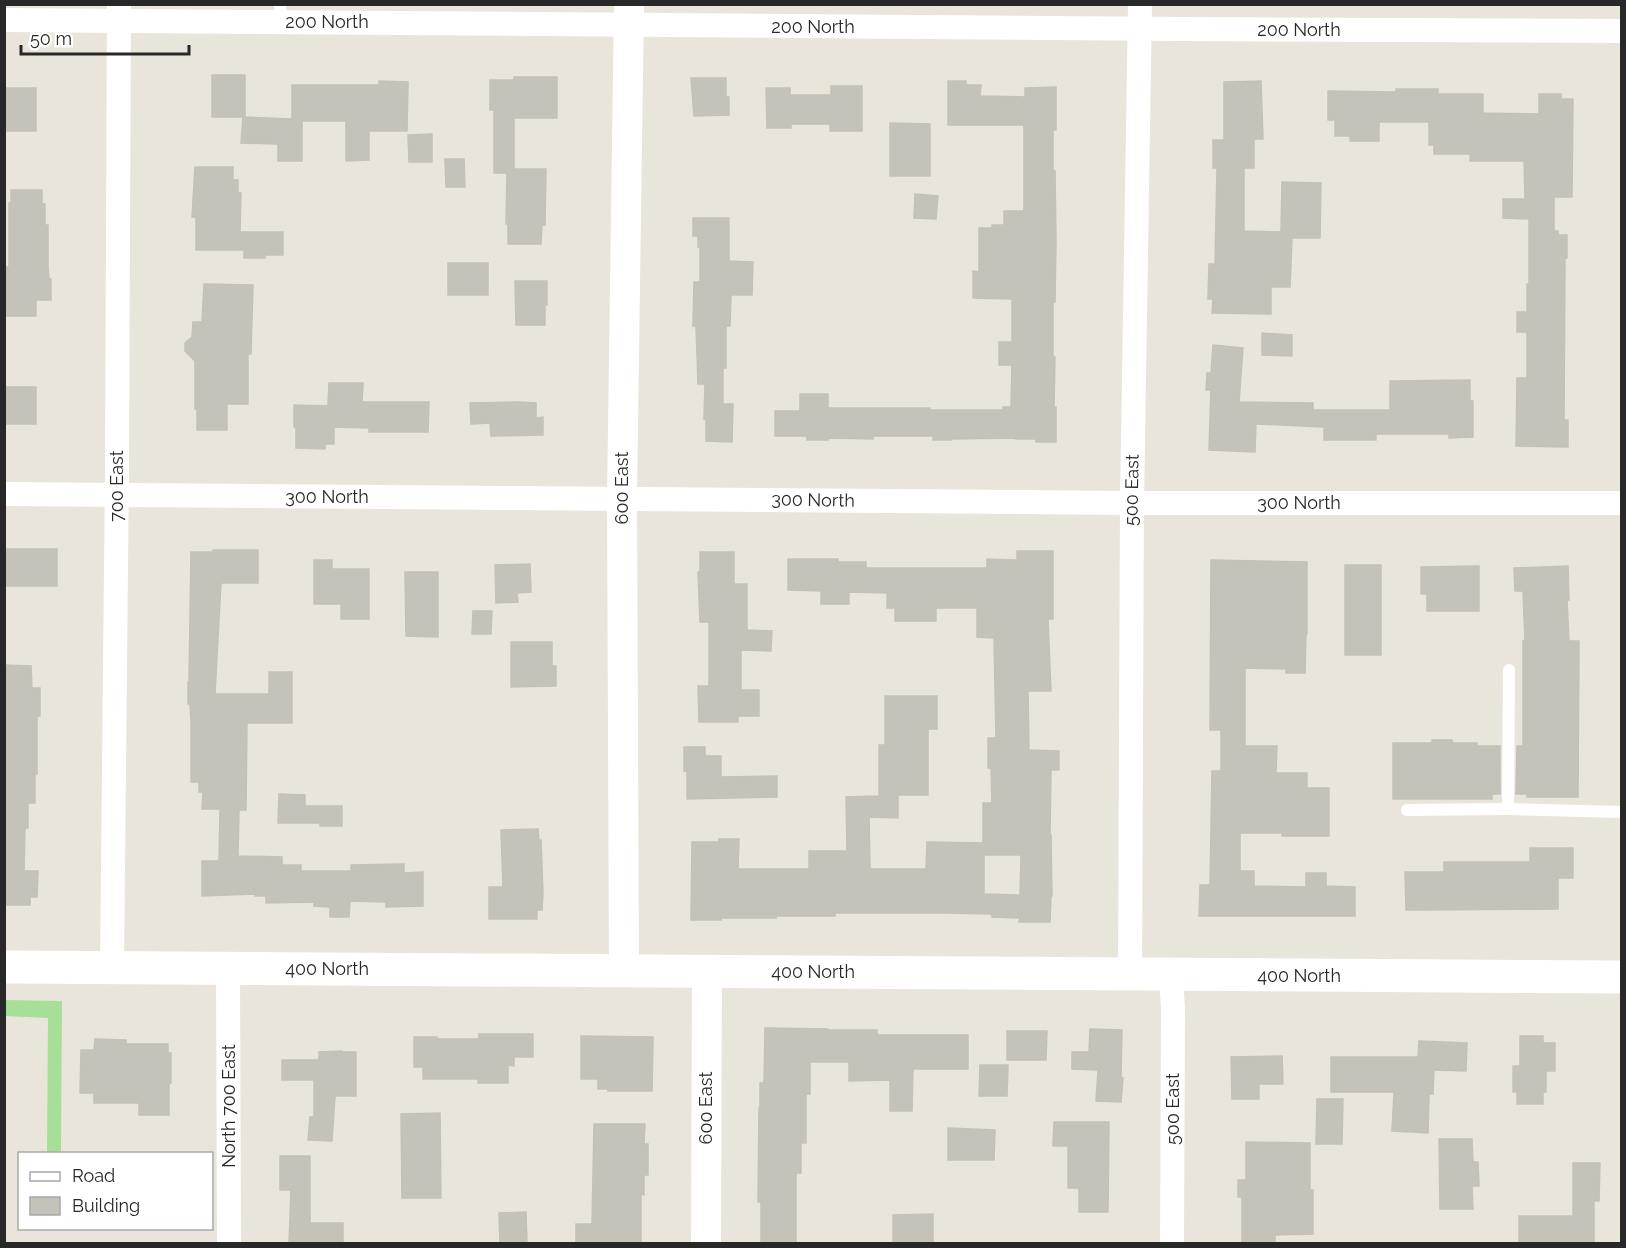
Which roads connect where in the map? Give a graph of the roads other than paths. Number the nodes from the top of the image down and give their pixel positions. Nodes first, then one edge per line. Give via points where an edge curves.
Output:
1 (1140, 4) edge
2 (119, 12) edge
3 (280, 13) edge
4 (629, 14) edge
5 (4, 20) edge
6 (1140, 29) junction
7 (1622, 31) edge
8 (4, 494) edge
9 (117, 495) junction
10 (622, 498) junction
11 (1132, 503) junction
12 (1622, 503) edge
13 (1509, 670) dead end
14 (1508, 809) junction
15 (1407, 810) dead end
16 (1622, 812) edge
17 (4, 967) edge
18 (112, 968) junction
19 (228, 968) junction
20 (624, 971) junction
21 (707, 972) junction
22 (1130, 975) junction
23 (1171, 975) junction
24 (1622, 977) edge
25 (229, 1244) edge
26 (706, 1244) edge
27 (1172, 1244) edge

1 - 6 street, 500 East
2 - 3 street, 200 North
2 - 5 street, 200 North
2 - 9 street, 700 East
3 - 4 street, 200 North
4 - 6 street, 200 North
4 - 10 street, 600 East
6 - 7 street, 200 North
6 - 11 street, 500 East
8 - 9 street, 300 North
9 - 10 street, 300 North
9 - 18 street, 700 East
10 - 11 street, 300 North
10 - 20 street, 600 East
11 - 12 street, 300 North
11 - 22 street, 500 East
13 - 14 lane
14 - 15 lane
14 - 16 lane
17 - 18 main road, 400 North
18 - 19 main road, 400 North
19 - 20 main road, 400 North
19 - 25 street, North 700 East
20 - 21 main road, 400 North
21 - 22 main road, 400 North
21 - 26 street, 600 East
22 - 23 main road, 400 North
23 - 24 main road, 400 North
23 - 27 street, 500 East

